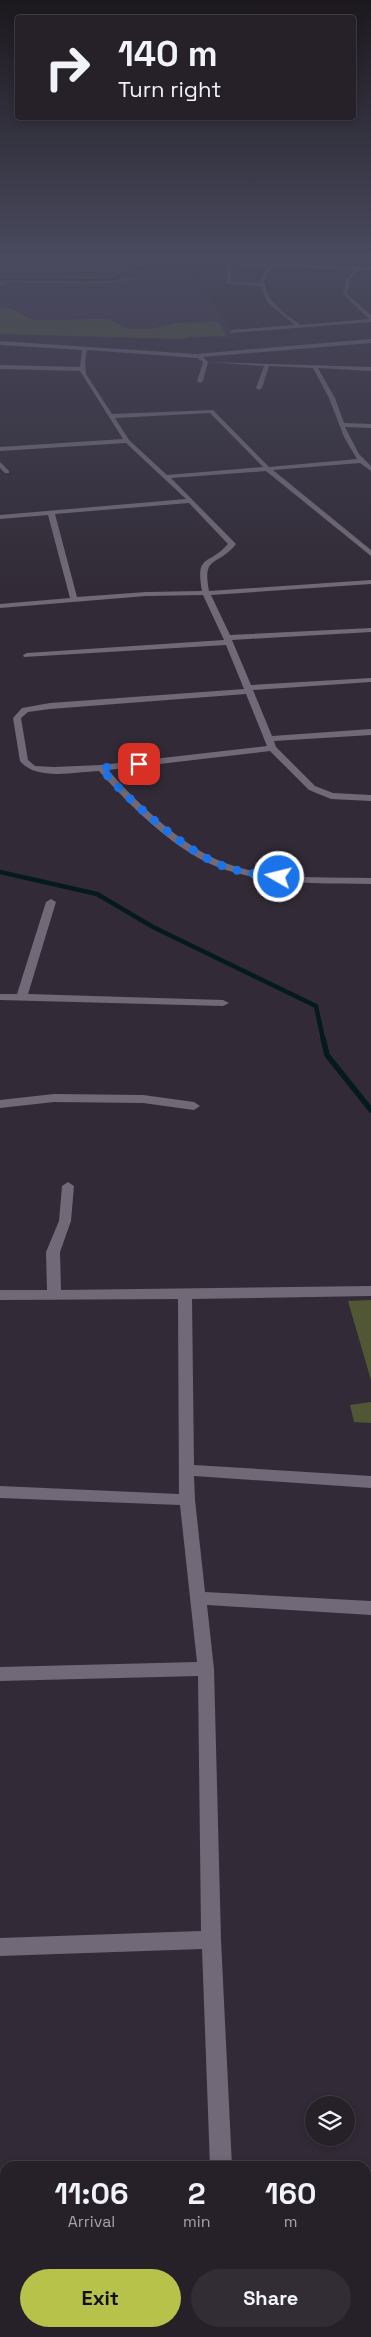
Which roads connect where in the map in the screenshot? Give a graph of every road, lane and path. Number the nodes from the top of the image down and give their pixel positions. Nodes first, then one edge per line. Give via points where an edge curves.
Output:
1 (205, 366) edge
2 (266, 366) edge
3 (300, 366) edge
4 (0, 367) edge
5 (315, 367) junction
6 (82, 369) joint
7 (371, 369) edge
8 (200, 381) dead end
9 (259, 388) dead end
10 (112, 416) junction
11 (342, 425) junction
12 (371, 426) edge
13 (127, 440) junction
14 (1, 448) edge
15 (359, 461) junction
16 (0, 464) edge
17 (371, 469) edge
18 (269, 470) junction
19 (7, 472) dead end
20 (165, 477) junction
21 (191, 501) junction
22 (51, 513) junction
23 (0, 517) edge
24 (371, 554) edge
25 (371, 582) edge
26 (206, 593) junction
27 (74, 599) junction
28 (0, 606) edge
29 (371, 630) edge
30 (228, 640) junction
31 (27, 655) dead end
32 (371, 680) edge
33 (249, 690) junction
34 (371, 732) edge
35 (268, 739) junction
36 (272, 748) junction
37 (101, 768) junction
38 (371, 798) edge
39 (371, 881) edge
40 (50, 902) dead end
41 (0, 997) edge
42 (22, 997) junction
43 (223, 1003) dead end
44 (0, 1104) edge
45 (194, 1106) dead end
46 (68, 1186) dead end
47 (371, 1291) edge
48 (0, 1295) edge
49 (54, 1295) junction
50 (185, 1295) junction
51 (188, 1470) junction
52 (371, 1482) edge
53 (0, 1492) edge
54 (187, 1500) junction
55 (198, 1598) junction
56 (371, 1608) edge
57 (206, 1669) junction
58 (0, 1674) edge
59 (211, 1940) junction
60 (0, 1947) edge
61 (222, 2161) edge

1 - 8 street
2 - 9 street
3 - 5 street
4 - 6 street
5 - 7 street
5 - 11 street
6 - 10 street
10 - 13 street
10 - 18 street via 211,411
11 - 12 street
11 - 15 street
13 - 14 street
13 - 20 street
15 - 17 street
15 - 18 street
16 - 19 street
18 - 20 street
18 - 24 street
20 - 21 street
21 - 22 street
21 - 26 street via 232,544 207,563 202,572
22 - 23 street
22 - 27 street
25 - 26 street
26 - 27 street via 171,592
26 - 30 street
27 - 28 street
29 - 30 street
30 - 31 street
30 - 33 street
32 - 33 street
33 - 35 street
33 - 37 street via 35,708 25,710 17,718 24,762 32,768
34 - 35 street
35 - 36 street
36 - 37 street
36 - 38 street via 312,788 330,796
37 - 39 street via 116,786 184,844 225,867 310,880
40 - 42 street
41 - 42 street
42 - 43 street
44 - 45 street via 54,1098 143,1099
46 - 49 street via 65,1221 53,1252
47 - 50 street
48 - 49 street
49 - 50 street
50 - 51 street
51 - 52 street
51 - 54 street
53 - 54 street
54 - 55 street
55 - 56 street
55 - 57 street
57 - 58 street
57 - 59 street
59 - 60 street
59 - 61 street

